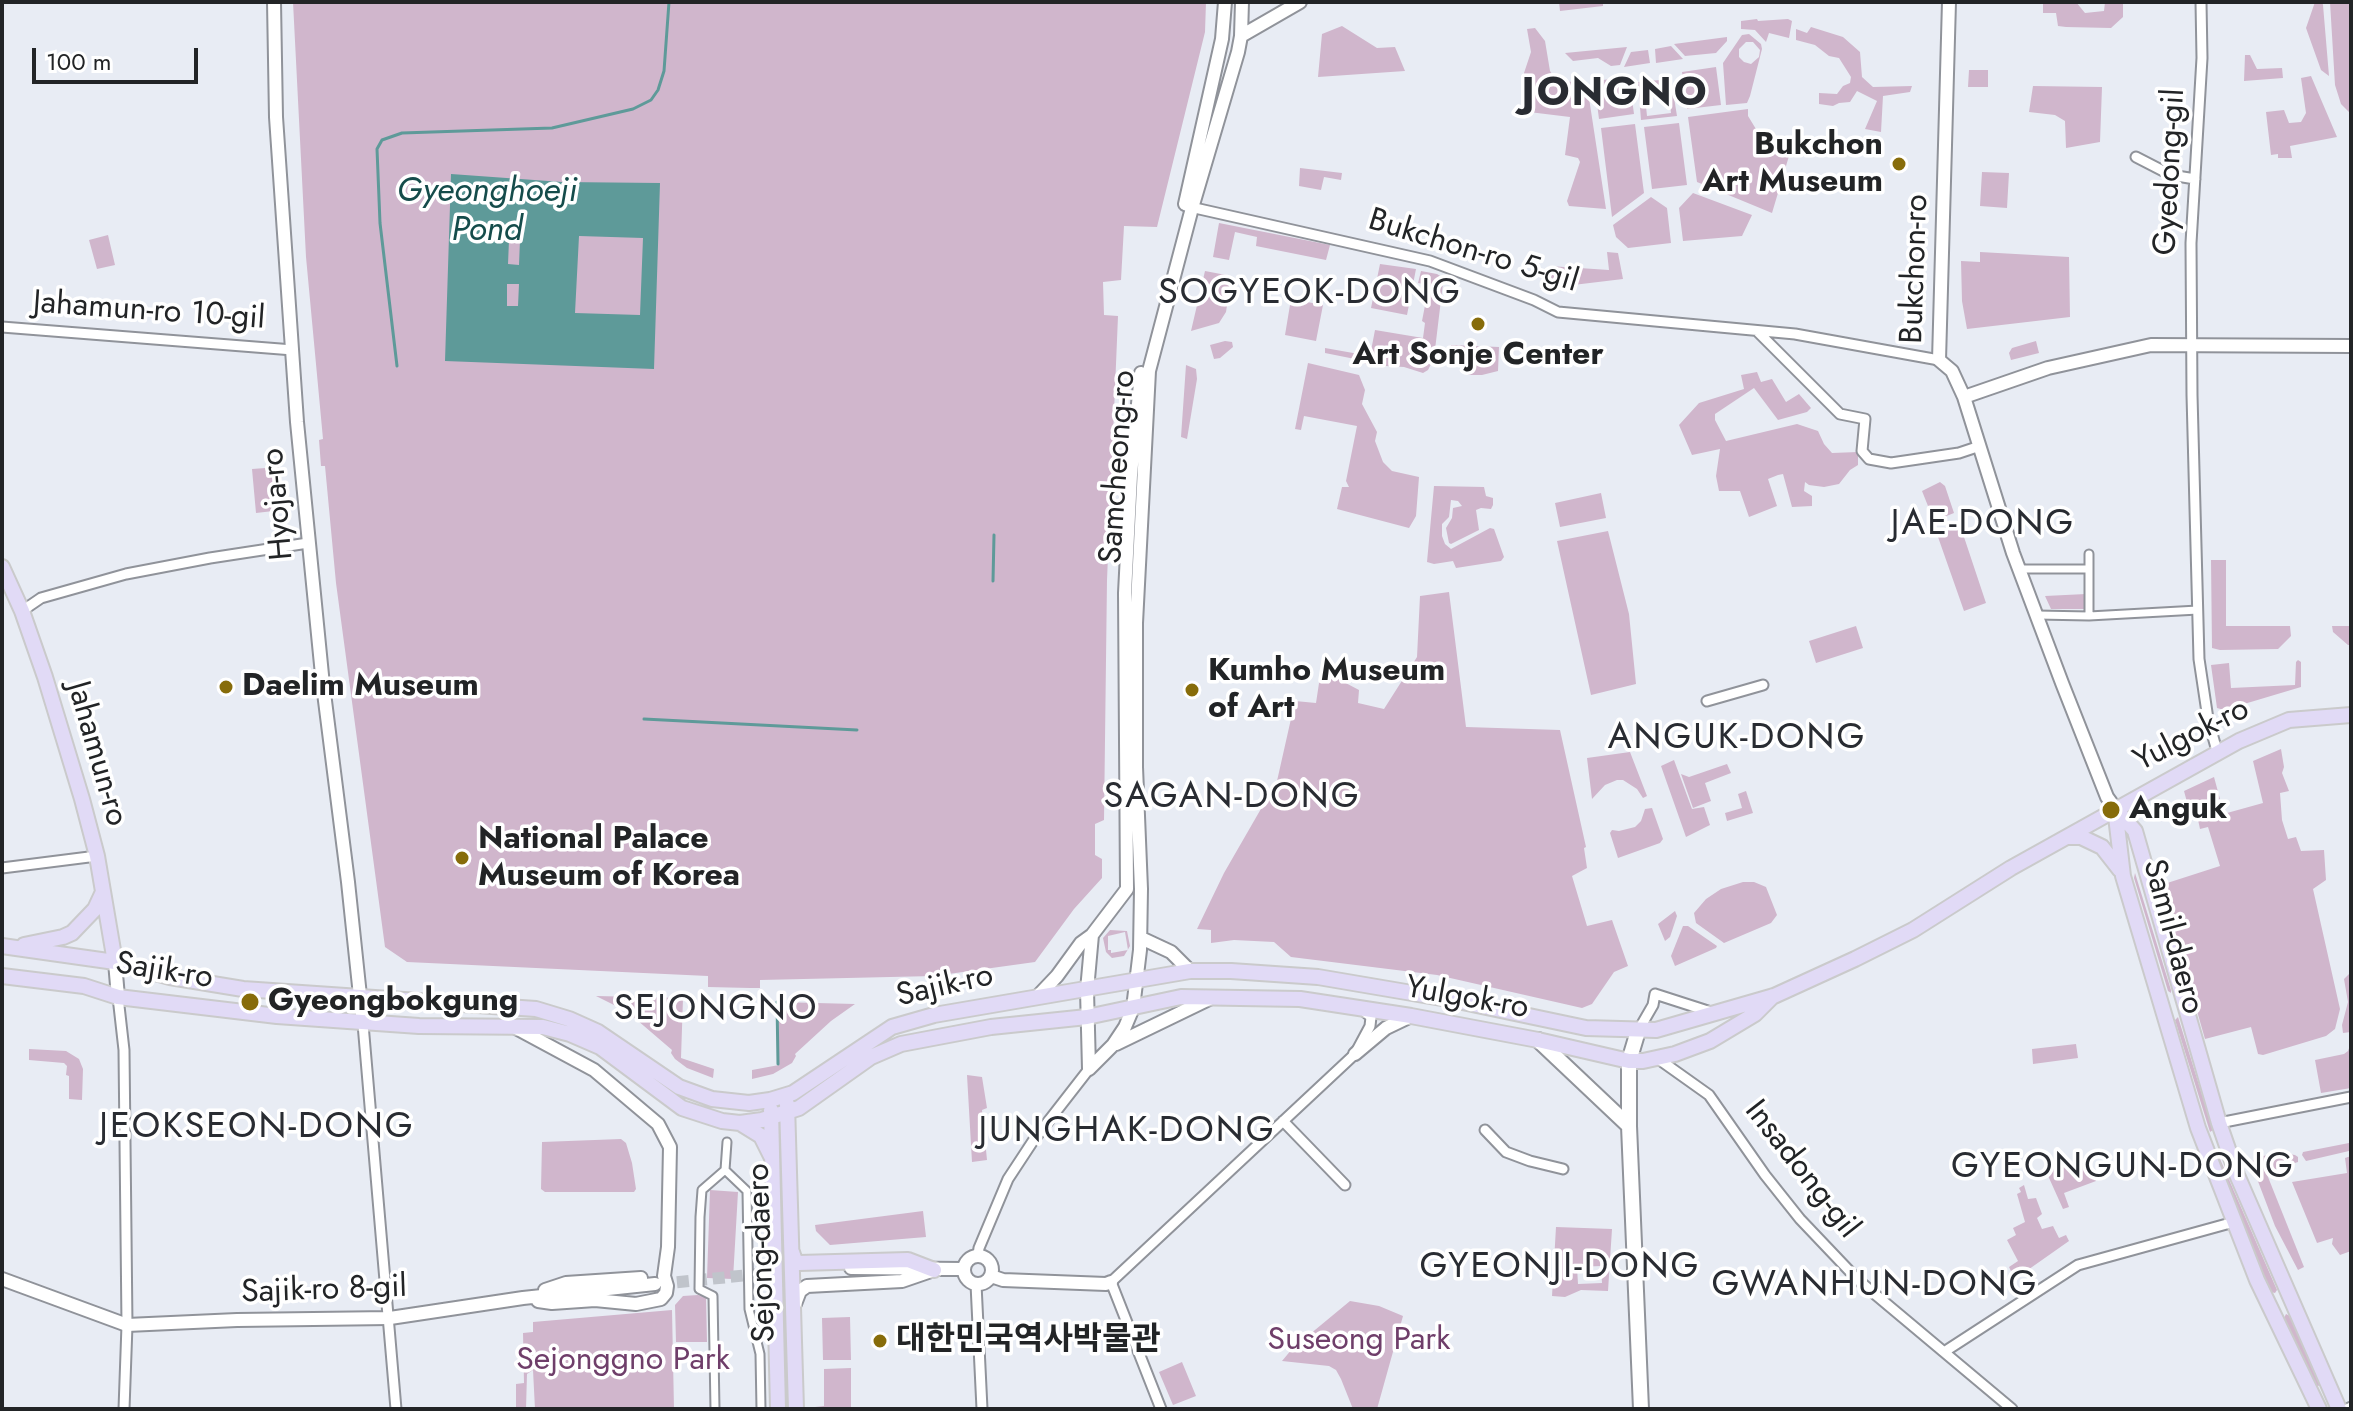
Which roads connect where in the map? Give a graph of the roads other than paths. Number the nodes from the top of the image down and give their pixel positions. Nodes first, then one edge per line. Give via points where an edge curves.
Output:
1 (274, 2) edge
2 (1225, 2) edge
3 (1242, 2) edge
4 (1300, 2) edge
5 (1949, 2) edge
6 (2201, 2) edge
7 (1241, 36) junction
8 (2136, 157) dead end
9 (2195, 179) junction
10 (1188, 207) junction
11 (2, 327) edge
12 (1758, 331) junction
13 (2192, 345) junction
14 (2351, 346) edge
15 (293, 350) junction
16 (1939, 360) junction
17 (1964, 397) junction
18 (1980, 446) junction
19 (308, 543) junction
20 (2089, 554) dead end
21 (2, 567) edge
22 (2020, 569) junction
23 (2088, 569) junction
24 (2198, 610) junction
25 (22, 611) junction
26 (2037, 615) junction
27 (2089, 616) junction
28 (1763, 685) dead end
29 (1707, 701) dead end
30 (2351, 715) edge
31 (2217, 751) junction
32 (2115, 808) junction
33 (2070, 837) junction
34 (97, 856) junction
35 (2, 868) edge
36 (2123, 876) junction
37 (102, 893) junction
38 (1092, 935) junction
39 (1141, 938) junction
40 (8, 947) edge
41 (62, 955) junction
42 (115, 962) junction
43 (1190, 971) junction
44 (2, 976) edge
45 (1135, 981) junction
46 (59, 982) junction
47 (2155, 987) junction
48 (2181, 988) junction
49 (1087, 990) junction
50 (1038, 996) junction
51 (1774, 996) junction
52 (118, 997) junction
53 (1211, 998) junction
54 (360, 999) junction
55 (1133, 1008) junction
56 (1364, 1010) junction
57 (1714, 1013) junction
58 (1411, 1016) junction
59 (1087, 1017) junction
60 (363, 1024) junction
61 (513, 1026) junction
62 (1638, 1031) junction
63 (1538, 1040) junction
64 (2172, 1043) junction
65 (1113, 1045) junction
66 (2197, 1045) junction
67 (1355, 1054) junction
68 (1657, 1058) junction
69 (1629, 1061) junction
70 (1089, 1069) junction
71 (786, 1096) junction
72 (2351, 1097) edge
73 (770, 1100) junction
74 (787, 1113) junction
75 (771, 1118) junction
76 (1283, 1121) junction
77 (740, 1123) junction
78 (2219, 1123) junction
79 (1629, 1126) junction
80 (1485, 1130) dead end
81 (727, 1142) dead end
82 (773, 1160) junction
83 (1563, 1169) dead end
84 (725, 1170) junction
85 (1345, 1185) dead end
86 (2234, 1222) junction
87 (791, 1251) junction
88 (978, 1255) junction
89 (824, 1267) dead end
90 (964, 1269) junction
91 (934, 1270) junction
92 (991, 1274) junction
93 (2283, 1276) junction
94 (2, 1279) edge
95 (2257, 1280) junction
96 (1111, 1282) junction
97 (976, 1284) junction
98 (793, 1311) junction
99 (390, 1318) junction
100 (127, 1325) junction
101 (1944, 1352) junction
102 (124, 1409) edge
103 (396, 1409) edge
104 (715, 1409) edge
105 (761, 1409) edge
106 (778, 1409) edge
107 (796, 1409) edge
108 (982, 1409) edge
109 (1161, 1409) edge
110 (1641, 1409) edge
111 (2012, 1409) edge
112 (2319, 1409) edge
113 (2339, 1409) edge

1 - 15 street, Hyoja-ro via 276,117
2 - 10 street, Samcheong-ro
3 - 7 street, Samcheong-ro
4 - 7 street
5 - 16 street, Bukchon-ro
6 - 9 street, Gyedong-gil
7 - 10 street, Samcheong-ro
8 - 9 street via 2171,175
9 - 13 street, Gyedong-gil
10 - 12 street, Bukchon-ro 5-gil via 1430,261 1558,312
10 - 38 street, Samcheong-ro via 1142,364 1134,437 1125,593 1127,889
10 - 39 street, Samcheong-ro via 1149,371 1136,623
11 - 15 street, Jahamun-ro 10-gil
12 - 16 street, Bukchon-ro 5-gil
12 - 18 street via 1840,414 1869,419 1862,451 1869,459 1891,463
13 - 14 street
13 - 17 street via 2151,345 2048,368
13 - 24 street, Gyedong-gil
15 - 19 street, Hyoja-ro
16 - 17 street, Bukchon-ro via 1952,371
17 - 18 street, Bukchon-ro
18 - 22 street, Bukchon-ro
19 - 25 street via 126,574 41,598
19 - 54 street, Hyoja-ro
20 - 23 street
21 - 25 main road, Jahamun-ro
22 - 23 street
22 - 26 street, Bukchon-ro
23 - 27 street
24 - 27 street
24 - 31 street, Gyedong-gil via 2199,659
25 - 34 main road, Jahamun-ro
26 - 27 street
26 - 32 street, Bukchon-ro
28 - 29 street
30 - 31 main road, Yulgok-ro via 2289,720
31 - 32 main road, Yulgok-ro
32 - 33 main road, Yulgok-ro
32 - 36 main road, Samil-daero
32 - 48 main road, Samil-daero via 2135,831
33 - 36 main road via 2102,847
33 - 51 main road, Yulgok-ro via 1913,930
34 - 35 street
34 - 37 main road, Jahamun-ro
36 - 47 main road, Samil-daero
37 - 40 main road via 72,933
37 - 42 main road, Jahamun-ro
38 - 49 street
38 - 50 street, Samcheong-ro
39 - 43 street via 1171,952
39 - 45 street, Samcheong-ro
40 - 41 main road, Sajik-ro
41 - 42 main road, Sajik-ro
41 - 46 main road via 75,961 77,972 73,979
42 - 52 street
42 - 54 main road, Sajik-ro via 243,989
43 - 45 main road, Yulgok-ro
43 - 62 main road, Yulgok-ro via 1318,977 1586,1028
44 - 46 main road, Sajik-ro
45 - 49 main road, Sajik-ro
45 - 55 street, Samcheong-ro
46 - 52 main road, Sajik-ro
47 - 48 main road via 2167,1002 2175,1000
47 - 64 main road, Samil-daero
48 - 66 main road, Samil-daero
49 - 50 main road, Sajik-ro
49 - 59 street
50 - 71 main road, Sajik-ro via 892,1027
51 - 57 main road, Yulgok-ro
51 - 68 main road, Yulgok-ro via 1710,1041
52 - 60 main road, Sajik-ro
52 - 100 street via 124,1050
53 - 55 main road, Yulgok-ro via 1181,997
53 - 56 main road, Yulgok-ro via 1300,999
53 - 65 street
54 - 60 street, Hyoja-ro
54 - 73 main road, Sajik-ro via 536,1009 598,1032 695,1094 749,1103
55 - 59 main road, Sajik-ro
55 - 65 street
56 - 58 main road, Yulgok-ro
56 - 67 street via 1371,1017 1370,1026
57 - 62 main road, Yulgok-ro
57 - 62 street via 1655,994
58 - 63 main road, Yulgok-ro
58 - 67 street via 1386,1028
59 - 70 street
59 - 74 main road, Sajik-ro via 901,1044 871,1057
60 - 61 main road, Sajik-ro
60 - 99 street
61 - 77 main road, Sajik-ro via 580,1037 682,1108
61 - 99 street, Sajik-ro 8-gil via 594,1070 658,1124 670,1147 668,1256 660,1280
62 - 69 main road
63 - 69 main road, Yulgok-ro
63 - 79 main road
64 - 66 main road via 2170,1016 2178,1012
64 - 86 main road, Samil-daero
65 - 70 street
66 - 78 main road, Samil-daero
67 - 76 street
68 - 69 main road, Yulgok-ro
68 - 101 street, Insadong-gil via 1709,1095 1800,1219 1858,1280
69 - 79 main road
70 - 88 street via 1008,1179
71 - 73 main road, Sajik-ro
71 - 74 main road, Sejong-daero
72 - 78 street
73 - 75 main road, Sejong-daero
74 - 75 main road, Sajik-ro
74 - 87 main road, Sejong-daero
75 - 77 main road, Sajik-ro
75 - 82 main road, Sejong-daero
76 - 85 street
76 - 96 street
77 - 82 main road via 761,1136
78 - 93 main road, Samil-daero
79 - 110 main road
80 - 83 street via 1506,1152
81 - 84 street
82 - 106 main road, Sejong-daero
84 - 104 street via 702,1190 700,1217 699,1289 713,1296
84 - 105 street via 747,1191 749,1309 760,1354
86 - 95 main road, Samil-daero
86 - 101 street via 2078,1265
87 - 91 main road via 799,1263 908,1260
87 - 98 main road, Sejong-daero
88 - 90 street
88 - 92 street via 989,1261
89 - 91 street
90 - 91 street
90 - 97 street
91 - 98 street via 902,1281 807,1286
92 - 96 street
92 - 97 street
93 - 95 main road via 2287,1298 2280,1303
93 - 113 main road, Samil-daero
94 - 100 street, Sajik-ro 8-gil
95 - 112 main road, Samil-daero
96 - 109 street
97 - 108 street
98 - 107 main road, Sejong-daero
99 - 100 street, Sajik-ro 8-gil
99 - 103 street
100 - 102 street
101 - 111 street, Insadong-gil

